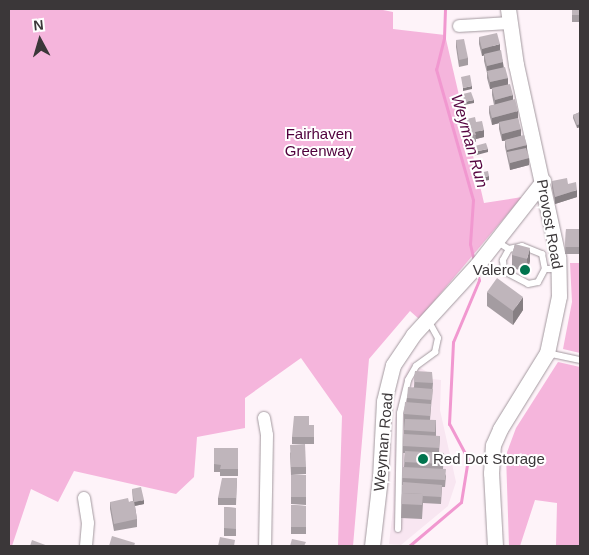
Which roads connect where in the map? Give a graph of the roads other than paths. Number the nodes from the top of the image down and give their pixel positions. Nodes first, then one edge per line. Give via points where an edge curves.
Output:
1 (508, 16) edge
2 (459, 26) dead end
3 (542, 181) junction
4 (495, 242) junction
5 (509, 249) junction
6 (552, 269) junction
7 (427, 319) junction
8 (547, 353) junction
9 (580, 360) edge
10 (264, 418) dead end
11 (84, 498) dead end
12 (398, 529) dead end
13 (86, 546) edge
14 (265, 546) edge
15 (372, 546) edge
16 (495, 546) edge

1 - 2 street
1 - 3 street, Provost Road
3 - 4 street, Weyman Road
3 - 6 street, Provost Road
4 - 5 lane
4 - 7 street, Weyman Road
5 - 6 lane via 522,246 542,254
5 - 6 lane via 504,271 528,284 538,282
6 - 8 street, Provost Road via 558,305
7 - 12 lane via 438,338 435,352 416,366 408,380 400,413
7 - 15 street, Weyman Road via 392,365 384,401
8 - 9 lane
8 - 16 street, Provost Road via 500,429 494,445 491,474
10 - 14 street via 268,435
11 - 13 street

